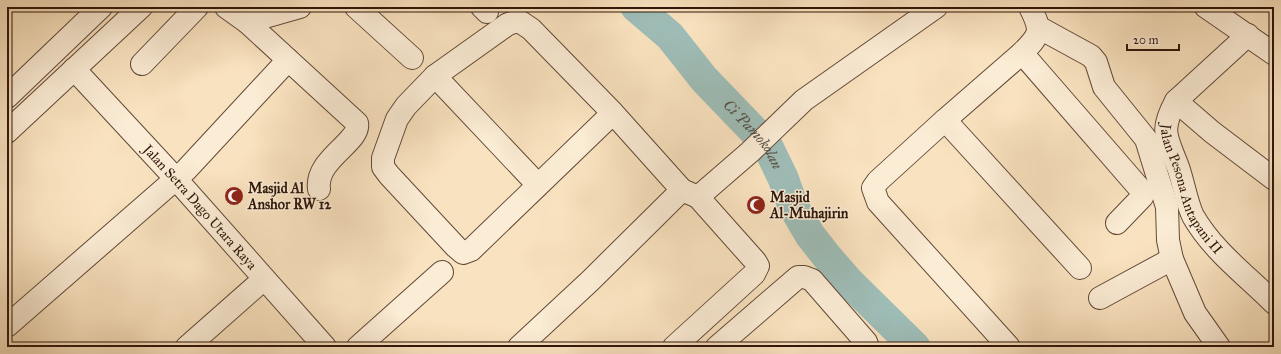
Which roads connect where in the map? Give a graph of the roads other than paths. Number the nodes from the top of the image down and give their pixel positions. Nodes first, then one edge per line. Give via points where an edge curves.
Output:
1 (101, 7) edge
2 (141, 7) edge
3 (197, 7) edge
4 (226, 7) edge
5 (300, 7) edge
6 (356, 7) edge
7 (936, 7) edge
8 (1030, 7) edge
9 (1206, 7) edge
10 (247, 22) junction
11 (1038, 27) junction
12 (1248, 35) junction
13 (1022, 53) junction
14 (1274, 54) edge
15 (412, 58) dead end
16 (288, 60) junction
17 (142, 64) dead end
18 (74, 69) junction
19 (435, 76) junction
20 (7, 97) edge
21 (1176, 101) junction
22 (613, 113) junction
23 (945, 120) junction
24 (7, 132) edge
25 (176, 179) junction
26 (1274, 179) edge
27 (538, 185) junction
28 (319, 189) dead end
29 (690, 194) junction
30 (1117, 223) dead end
31 (1172, 258) junction
32 (1080, 268) dead end
33 (442, 272) dead end
34 (264, 279) junction
35 (1272, 297) edge
36 (1100, 298) dead end
37 (7, 326) edge
38 (187, 347) edge
39 (325, 347) edge
40 (358, 347) edge
41 (519, 347) edge
42 (674, 347) edge
43 (717, 347) edge
44 (868, 347) edge
45 (1009, 347) edge
46 (1219, 347) edge

1 - 20 street
2 - 18 street
3 - 17 street
4 - 10 street
5 - 10 street
6 - 15 street
7 - 29 street via 804,100 750,152
8 - 11 street
9 - 12 street
10 - 16 street
11 - 13 street via 1034,41
11 - 31 street via 1091,56 1096,62 1104,87 1146,139 1167,207 1168,240
12 - 14 street
12 - 21 street, Jalan Pesona Antapani II
13 - 23 street
13 - 30 street via 1141,190 1142,197
16 - 25 street
16 - 28 street via 357,123 358,127 355,134 333,156 321,173
18 - 24 street
18 - 25 street, Jalan Setra Dago Utara Raya
19 - 22 street via 508,24 519,21 531,29
19 - 27 street
19 - 27 street via 397,119 383,158 383,167 456,247 463,253 471,250
21 - 26 street
21 - 35 street, Jalan Pesona Antapani II via 1168,115 1166,130 1192,216 1212,244
22 - 27 street
22 - 29 street
23 - 32 street
23 - 45 street via 873,188 878,202
25 - 34 street, Jalan Setra Dago Utara Raya
25 - 37 street
29 - 41 street
29 - 42 street via 758,266 754,274
31 - 36 street
31 - 46 street via 1195,313
33 - 40 street
34 - 38 street
34 - 39 street, Jalan Setra Dago Utara Raya
43 - 44 street via 798,277 812,280

